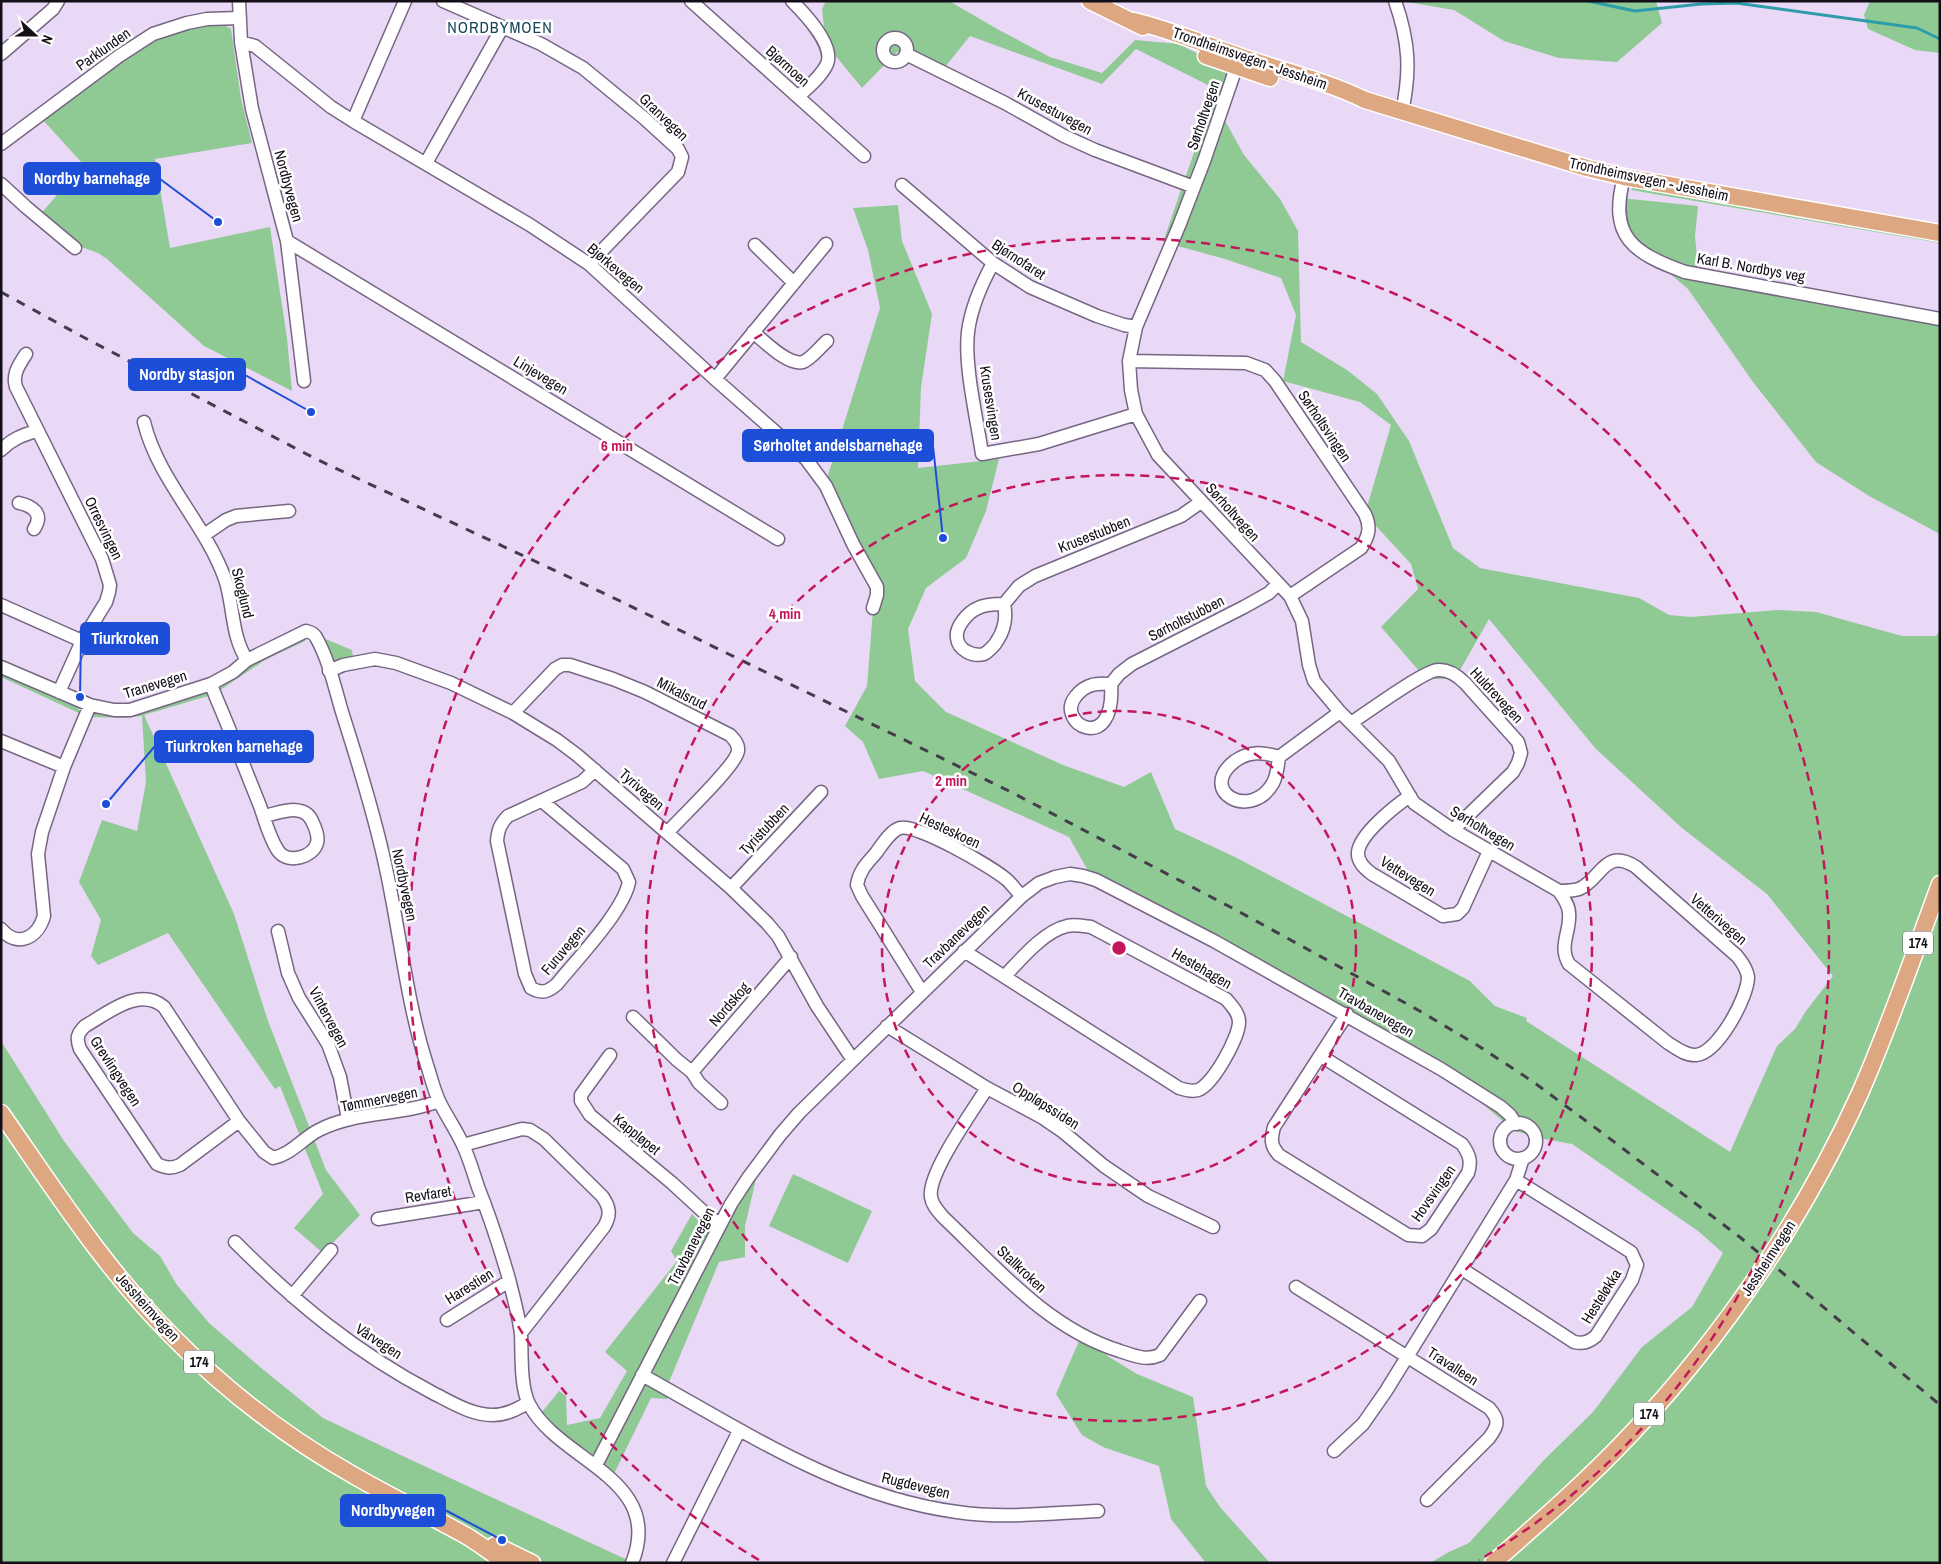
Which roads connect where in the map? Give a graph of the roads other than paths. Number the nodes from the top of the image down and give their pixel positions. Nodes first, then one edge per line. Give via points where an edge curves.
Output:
1 (58, 1) edge
2 (239, 1) edge
3 (405, 1) edge
4 (443, 1) edge
5 (690, 1) edge
6 (792, 1) edge
7 (1090, 1) edge
8 (1395, 1) edge
9 (240, 18) junction
10 (502, 28) junction
11 (242, 42) junction
12 (1, 54) edge
13 (906, 54) dead end
14 (1238, 62) junction
15 (798, 97) junction
16 (1402, 112) junction
17 (353, 121) junction
18 (1, 144) edge
19 (864, 156) dead end
20 (426, 164) junction
21 (1624, 177) junction
22 (1, 184) edge
23 (902, 185) dead end
24 (1194, 187) junction
25 (1940, 233) edge
26 (287, 240) junction
27 (826, 244) dead end
28 (755, 245) dead end
29 (75, 248) dead end
30 (589, 264) junction
31 (993, 264) junction
32 (794, 283) junction
33 (1940, 319) edge
34 (1136, 327) junction
35 (753, 332) junction
36 (827, 341) dead end
37 (26, 354) dead end
38 (1129, 361) junction
39 (715, 379) junction
40 (304, 381) dead end
41 (1136, 414) junction
42 (144, 422) dead end
43 (37, 431) junction
44 (1, 450) edge
45 (1201, 502) junction
46 (19, 503) dead end
47 (289, 511) dead end
48 (34, 529) dead end
49 (204, 535) junction
50 (778, 539) dead end
51 (1278, 584) junction
52 (1290, 596) junction
53 (1004, 604) junction
54 (1, 605) edge
55 (874, 608) dead end
56 (312, 632) joint
57 (82, 640) junction
58 (247, 660) junction
59 (1, 667) edge
60 (329, 671) junction
61 (211, 684) junction
62 (1111, 684) dead end
63 (59, 692) junction
64 (90, 705) junction
65 (1340, 712) junction
66 (514, 713) junction
67 (1351, 722) junction
68 (1, 741) edge
69 (1278, 757) junction
70 (64, 767) junction
71 (595, 770) junction
72 (821, 792) dead end
73 (1410, 796) junction
74 (542, 801) junction
75 (264, 816) junction
76 (1453, 830) junction
77 (667, 833) junction
78 (1489, 851) junction
79 (1940, 884) edge
80 (730, 888) junction
81 (1559, 891) junction
82 (1022, 896) junction
83 (1, 929) edge
84 (278, 931) dead end
85 (964, 951) junction
86 (791, 958) junction
87 (1005, 976) junction
88 (922, 992) junction
89 (1347, 1014) junction
90 (633, 1017) dead end
91 (887, 1026) junction
92 (610, 1055) dead end
93 (1321, 1056) junction
94 (853, 1060) junction
95 (692, 1072) junction
96 (987, 1088) junction
97 (439, 1101) junction
98 (721, 1104) dead end
99 (1, 1113) edge
100 (348, 1119) junction
101 (239, 1121) junction
102 (1516, 1124) junction
103 (463, 1145) junction
104 (273, 1158) joint
105 (1523, 1158) junction
106 (1516, 1180) junction
107 (484, 1202) junction
108 (378, 1219) dead end
109 (720, 1224) junction
110 (1213, 1227) dead end
111 (235, 1242) dead end
112 (331, 1250) dead end
113 (1462, 1269) junction
114 (509, 1281) junction
115 (1296, 1287) dead end
116 (292, 1296) junction
117 (1200, 1300) dead end
118 (447, 1320) dead end
119 (520, 1333) junction
120 (1408, 1356) junction
121 (642, 1375) junction
122 (528, 1403) junction
123 (739, 1431) junction
124 (1334, 1451) dead end
125 (596, 1465) junction
126 (1427, 1500) dead end
127 (1098, 1511) dead end
128 (465, 1535) junction
129 (507, 1563) edge
130 (532, 1563) edge
131 (632, 1563) edge
132 (673, 1563) edge
133 (1493, 1563) edge

1 - 12 street
2 - 9 street, Nordbyvegen
3 - 17 street
4 - 10 street, Granvegen
5 - 15 street, Bjørmoen
6 - 15 street via 813,25 828,56 821,73
7 - 14 main road, Trondheimsvegen - Jessheim
8 - 16 street via 1408,48 1408,78
9 - 11 street, Nordbyvegen
9 - 18 street, Parklunden via 194,21 153,34
10 - 20 street
10 - 30 street, Granvegen via 541,44 583,68 644,118 678,149 682,157 678,172
11 - 17 street, Bjørkevegen via 255,46
11 - 26 street, Nordbyvegen via 252,109
13 - 24 street, Krusestuvegen via 1070,139
14 - 16 main road, Trondheimsvegen - Jessheim via 1346,90
14 - 24 street, Sørholtvegen
15 - 19 street, Bjørmoen
16 - 21 main road, Trondheimsvegen - Jessheim
17 - 20 street, Bjørkevegen
20 - 30 street, Bjørkevegen
21 - 25 main road, Trondheimsvegen - Jessheim
21 - 33 street, Karl B. Nordbys veg via 1618,211 1622,230 1643,253 1665,265 1685,272
22 - 29 street
23 - 31 street, Bjørnofaret
24 - 34 street, Sørholtvegen
26 - 40 street, Nordbyvegen
26 - 50 street, Linjevegen
27 - 32 street
28 - 32 street
30 - 39 street, Bjørkevegen
31 - 34 street, Bjørnofaret via 1052,298
31 - 41 street, Krusesvingen via 974,303 968,332 968,361 982,454 1039,444
32 - 35 street
34 - 38 street, Sørholtvegen
35 - 36 street via 787,360 796,363 805,361
35 - 39 street
37 - 43 street, Orresvingen via 14,380
38 - 41 street, Sørholtvegen
38 - 52 street, Sørholtsvingen via 1246,364 1266,371 1279,387 1365,514 1369,528 1360,548
39 - 55 street, Bjørkevegen via 820,475 877,587
41 - 45 street, Sørholtvegen via 1158,455
42 - 49 street, Skoglund via 160,464
43 - 44 street via 20,435
43 - 57 street, Orresvingen via 102,559 110,585 106,602
45 - 51 street, Sørholtvegen
45 - 53 street, Krusestubben via 1181,516 1035,576 1019,586
46 - 48 street via 37,513
47 - 49 street via 236,516
49 - 58 street, Skoglund via 225,581 237,642
51 - 52 street, Sørholtvegen
51 - 62 street, Sørholtstubben via 1244,607 1132,664
52 - 65 street, Sørholtvegen via 1302,621 1314,681
53 - 53 street via 977,608 966,617 957,638 962,648 972,654 984,654 996,644 1006,617
54 - 57 street
56 - 58 street, Tranevegen via 306,630
56 - 60 street, Nordbyvegen
57 - 63 street, Orresvingen
58 - 61 street, Tranevegen
59 - 63 street, Tranevegen
60 - 66 street, Tyrivegen via 358,662 386,660 431,675
60 - 97 street, Nordbyvegen via 380,844 415,1024
61 - 64 street, Tranevegen via 130,710
61 - 75 street
63 - 64 street, Tranevegen
64 - 70 street
65 - 67 street, Sørholtvegen
65 - 69 street
66 - 71 street, Tyrivegen
66 - 77 street, Mikalsrud via 555,669 570,665 644,692 730,735 738,746 736,758
67 - 73 street, Sørholtvegen via 1389,761
67 - 76 street, Huldrevegen via 1436,670 1459,676 1466,683 1518,742 1521,753 1508,778
68 - 70 street
69 - 69 street via 1254,752 1240,758 1222,776 1221,786 1225,795 1246,802 1266,792 1274,782
70 - 83 street via 38,854 44,916 41,925 35,933 21,940 12,938
71 - 74 street, Furuvegen via 582,782
71 - 77 street, Tyrivegen
72 - 80 street, Tyristubben
73 - 76 street, Sørholtvegen via 1424,811
73 - 78 street, Vettevegen via 1393,807 1360,845 1359,861 1372,874 1435,912 1451,916 1463,908
74 - 74 street, Furuvegen via 508,816 500,824 497,840 524,974 531,988 543,992 556,984 614,914 629,882 624,869
75 - 75 street via 276,847 286,856 304,856 317,844 315,827 303,811
76 - 78 street, Sørholtvegen
77 - 80 street, Tyrivegen
78 - 81 street, Sørholtvegen
79 - 133 main road, Jessheimvegen / 174 via 1860,1093 1813,1184 1766,1262 1706,1345 1632,1433
80 - 86 street, Tyrivegen via 767,923
81 - 81 street, Vetterivegen via 1570,914 1564,950 1565,958 1573,968 1679,1050 1697,1055 1719,1041 1747,983 1747,972 1738,956 1625,861 1604,864 1579,888
82 - 85 street, Travbanevegen
82 - 88 street, Hesteskoen via 1006,879 984,864 930,836 904,828 892,833 863,868 857,885
82 - 89 street, Travbanevegen via 1039,883 1055,877 1070,874 1096,880
84 - 100 street, Vintervegen via 288,973 299,998 328,1044 340,1077
85 - 87 street, Hestehagen
85 - 88 street, Travbanevegen
86 - 94 street, Tyrivegen via 817,1006
86 - 95 street, Nordskog
87 - 87 street, Hestehagen via 1179,1088 1189,1091 1198,1090 1210,1080 1236,1039 1238,1016 1226,999 1090,927 1066,926 1052,932
88 - 91 street, Travbanevegen
89 - 93 street, Hovsvingen
89 - 102 street, Travbanevegen via 1501,1107
90 - 95 street
91 - 94 street, Travbanevegen
91 - 96 street, Oppløpssiden
92 - 109 street, Kappløpet via 580,1095 590,1115
93 - 93 street, Hovsvingen via 1274,1127 1272,1147 1279,1155 1408,1235 1422,1236 1431,1229 1468,1173 1471,1166 1467,1150
94 - 109 street, Travbanevegen via 780,1135
95 - 98 street
96 - 110 street, Oppløpssiden via 1050,1123 1148,1196
96 - 117 street, Stallkroken via 940,1167 931,1189 934,1206 943,1217 1032,1302 1063,1324 1109,1348 1151,1359 1160,1355
97 - 100 street, Tømmervegen via 424,1107
97 - 103 street, Nordbyvegen
99 - 128 main road, Jessheimvegen / 174 via 127,1286 208,1371 319,1455
100 - 104 street, Tømmervegen via 318,1130 289,1152
101 - 101 street, Grevlingvegen via 164,1007 157,1002 134,999 78,1032 76,1040 80,1049 157,1164 166,1168 180,1165
101 - 104 street, Grevlingvegen via 264,1152
102 - 105 street via 1528,1127 1536,1138 1534,1150
102 - 105 street via 1502,1133 1500,1141 1507,1155
103 - 107 street, Nordbyvegen
103 - 119 street via 522,1129 530,1130 544,1139 608,1205 608,1219 604,1227
105 - 106 street
106 - 113 street
106 - 113 street, Hesteløkka via 1631,1252 1637,1264 1632,1280 1596,1336 1581,1344
107 - 108 street, Revfaret
107 - 114 street, Nordbyvegen
109 - 121 street, Travbanevegen
111 - 116 street, Vårvegen
112 - 116 street
113 - 120 street
114 - 118 street, Harestien
114 - 119 street, Nordbyvegen
115 - 120 street, Travalleen
116 - 122 street, Vårvegen via 328,1327 380,1363 458,1406 493,1415 510,1412
119 - 122 street, Nordbyvegen via 520,1359
120 - 124 street via 1363,1424
120 - 126 street, Travalleen via 1489,1408 1497,1422 1489,1438
121 - 123 street, Rugdevegen
121 - 125 street, Travbanevegen
122 - 125 street, Nordbyvegen via 551,1430
123 - 127 street, Rugdevegen via 792,1460 845,1482 934,1508 989,1516
123 - 132 street
125 - 131 street, Nordbyvegen via 627,1496 635,1513 638,1541
128 - 129 main road, Jessheimvegen / 174
128 - 130 main road, Jessheimvegen / 174 via 503,1548

